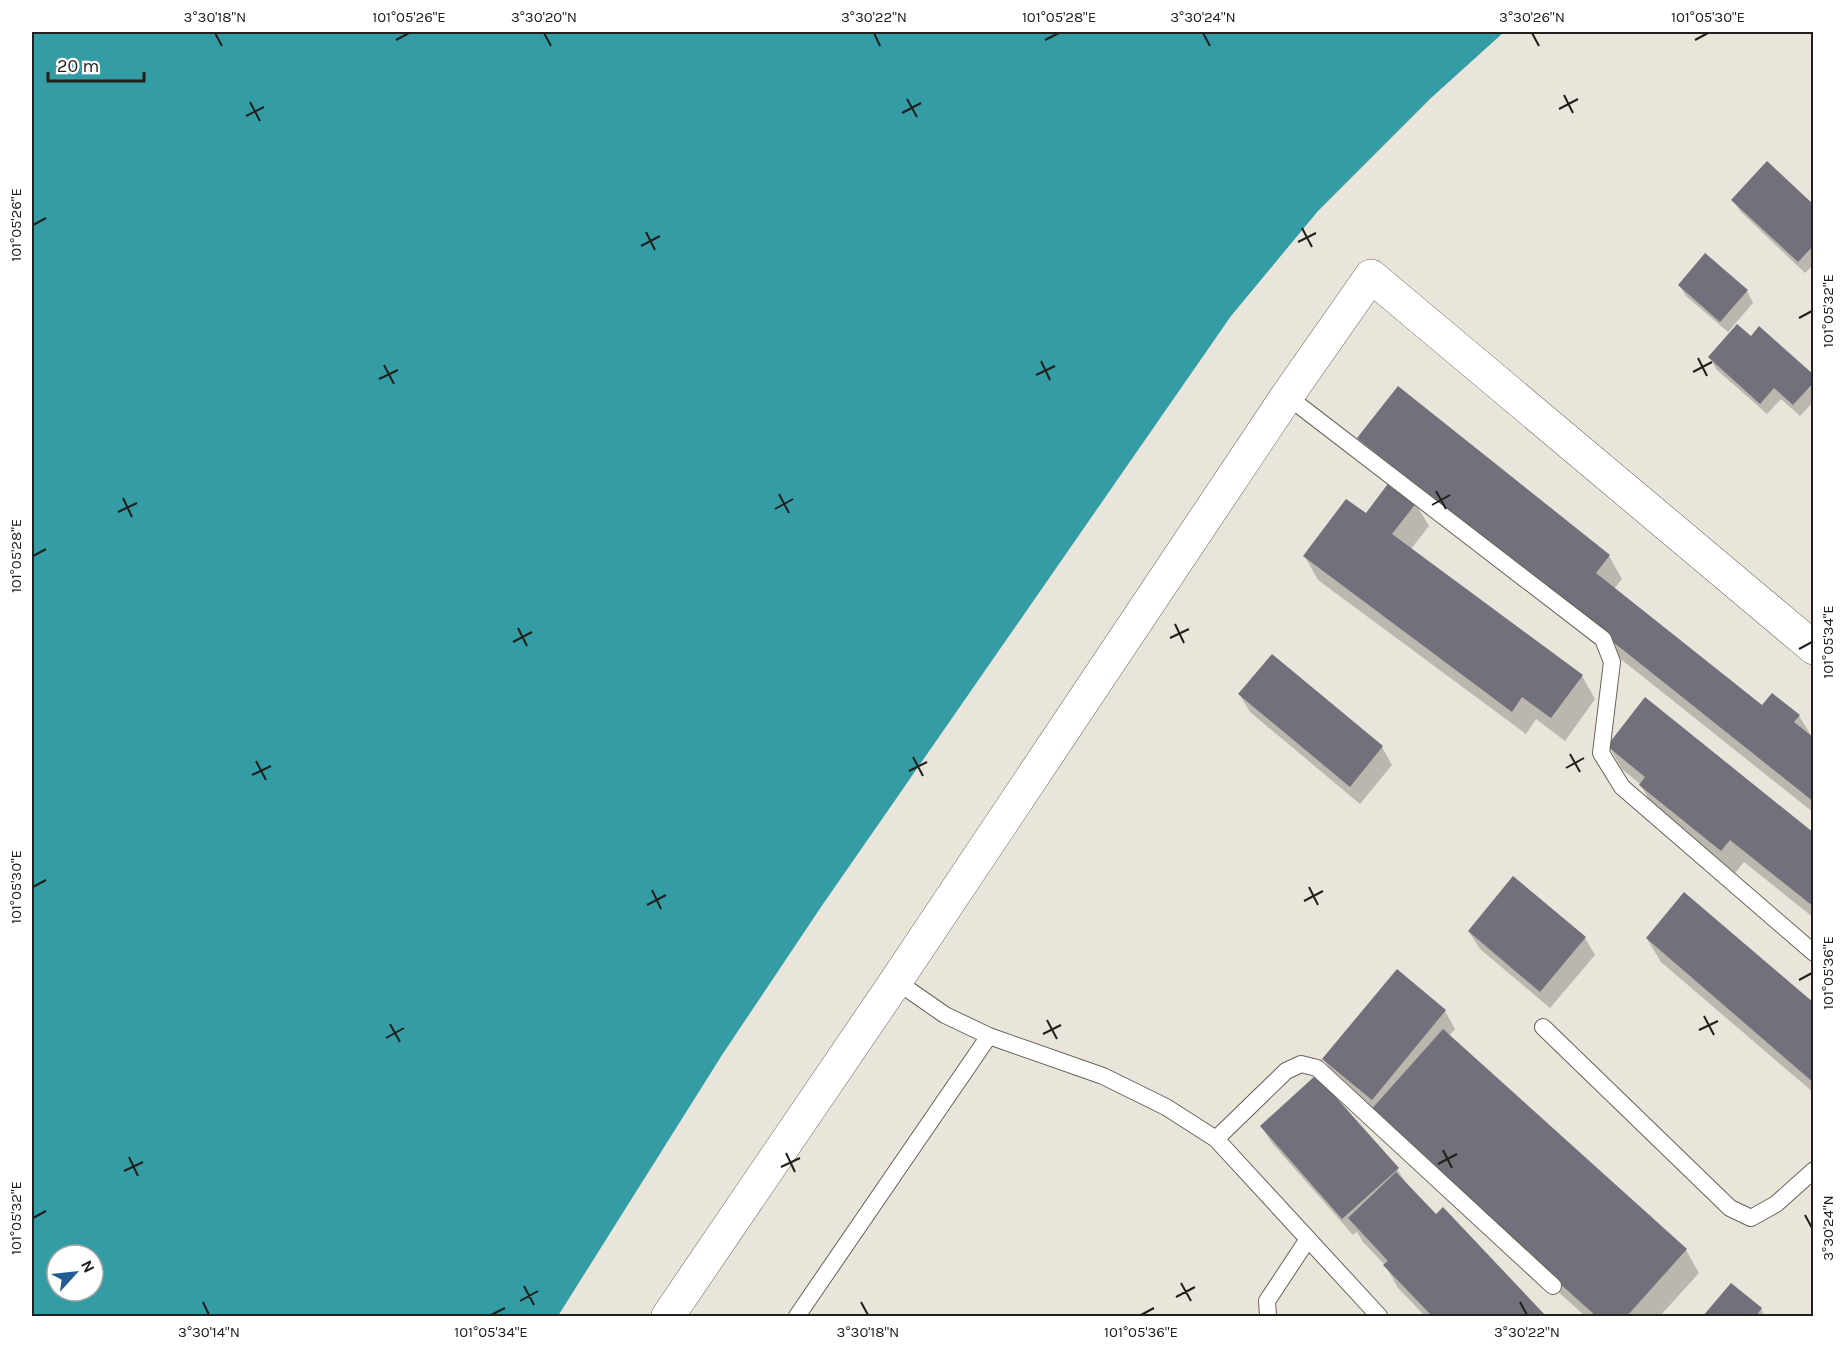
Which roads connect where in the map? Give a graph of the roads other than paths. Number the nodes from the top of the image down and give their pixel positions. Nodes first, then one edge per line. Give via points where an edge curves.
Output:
1 (1287, 396) junction
2 (1814, 648) edge
3 (1814, 953) edge
4 (896, 981) junction
5 (1543, 1027) dead end
6 (989, 1036) junction
7 (1216, 1139) junction
8 (1814, 1170) edge
9 (1308, 1239) junction
10 (1553, 1286) dead end
11 (668, 1317) edge
12 (797, 1317) edge
13 (1268, 1317) edge
14 (1379, 1317) edge

1 - 2 street via 1371,276
1 - 3 lane via 1602,639 1612,662 1602,753 1610,770 1622,787
1 - 4 street
4 - 6 lane via 945,1015
4 - 11 street
5 - 8 lane via 1730,1208 1751,1218 1776,1204
6 - 7 lane via 1103,1076 1166,1107
6 - 12 lane
7 - 9 lane
7 - 10 lane via 1286,1071 1301,1064 1317,1068
9 - 13 lane via 1267,1301
9 - 14 lane

